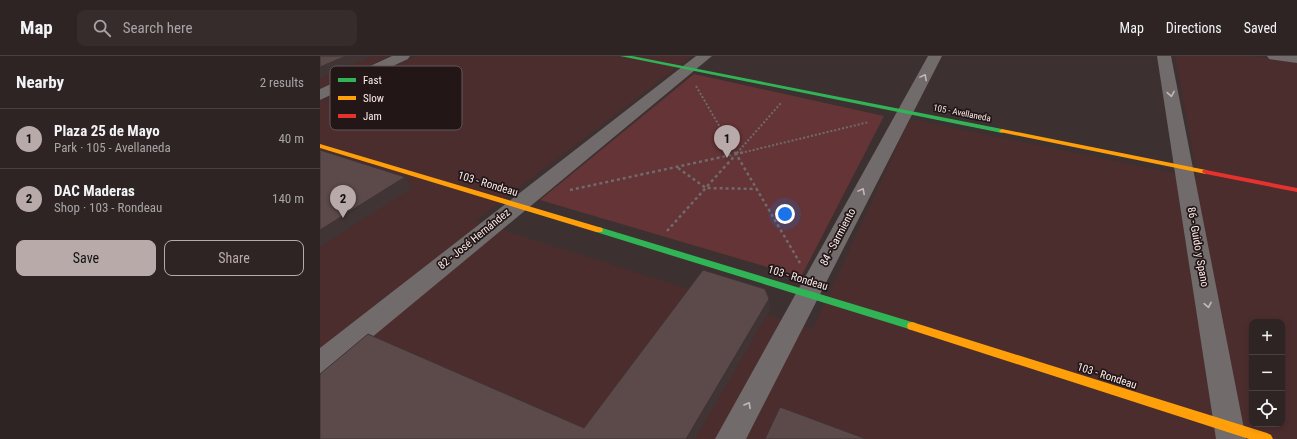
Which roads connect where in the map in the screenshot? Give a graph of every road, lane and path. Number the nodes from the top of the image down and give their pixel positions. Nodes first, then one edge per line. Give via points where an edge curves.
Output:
1 (403, 56) edge
2 (623, 56) edge
3 (705, 56) edge
4 (935, 56) edge
5 (1164, 56) edge
6 (1274, 56) edge
7 (1297, 59) edge
8 (382, 66) edge
9 (688, 70) junction
10 (330, 90) edge
11 (793, 90) junction
12 (320, 95) edge
13 (904, 113) junction
14 (320, 146) edge
15 (737, 154) junction
16 (677, 168) junction
17 (1184, 169) junction
18 (706, 188) junction
19 (757, 189) junction
20 (1297, 190) edge
21 (563, 191) dead end
22 (516, 205) junction
23 (653, 246) junction
24 (811, 289) junction
25 (320, 364) edge
26 (1230, 433) edge
27 (730, 439) edge
28 (1267, 439) edge

1 - 8 street
2 - 9 street, 105 - Avellaneda
3 - 9 street, 82 - José Hernández
13 -> 4 street, 84 - Sarmiento
5 -> 17 street, 86 - Guido y Spano
6 - 7 street
9 - 11 street, 105 - Avellaneda
9 - 15 path
9 - 22 street, 82 - José Hernández
10 - 12 street
11 - 13 street, 105 - Avellaneda
11 - 15 path
13 - 15 path
13 - 17 street, 105 - Avellaneda
24 -> 13 street, 84 - Sarmiento
14 - 22 street, 103 - Rondeau
15 - 16 path
15 - 18 path
15 - 19 path
16 - 18 path
16 - 21 path
17 - 20 street, 105 - Avellaneda
17 -> 26 street, 86 - Guido y Spano
18 - 19 path
18 - 23 path
19 - 24 path
22 - 23 street, 103 - Rondeau
22 - 25 street, 82 - José Hernández
23 - 24 street, 103 - Rondeau
24 - 26 street, 103 - Rondeau
27 -> 24 street, 84 - Sarmiento
26 - 28 street, 103 - Rondeau

